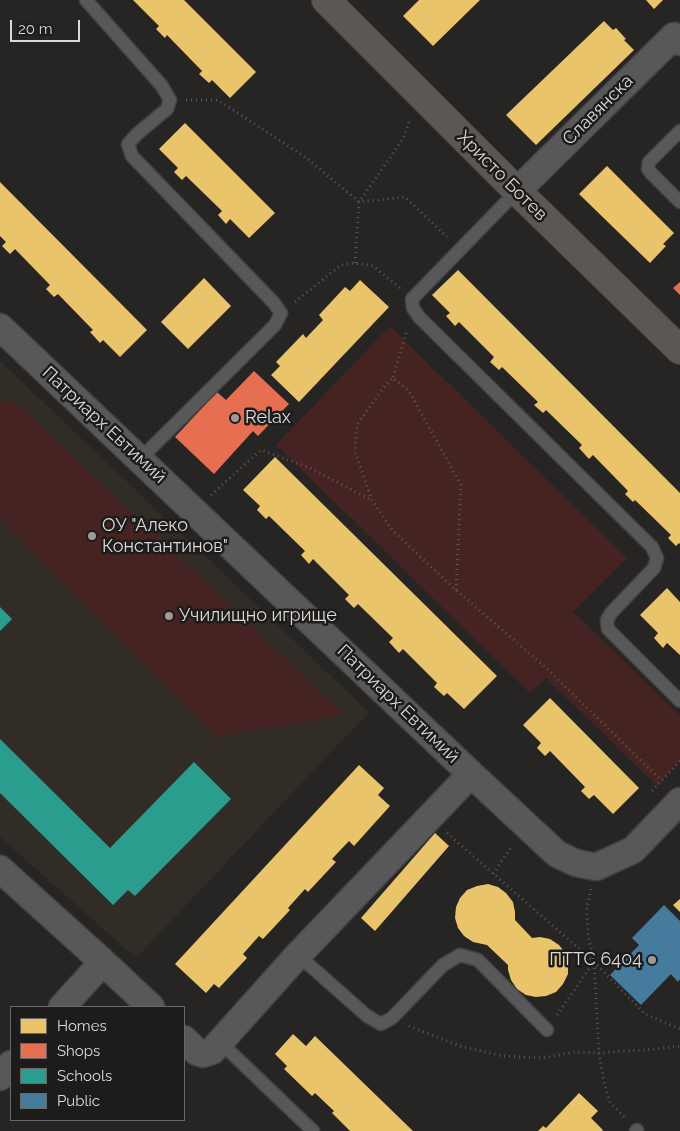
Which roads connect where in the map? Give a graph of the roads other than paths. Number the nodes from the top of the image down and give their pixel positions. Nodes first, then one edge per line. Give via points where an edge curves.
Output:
1 (86, 0) edge
2 (326, 0) edge
3 (680, 42) edge
4 (680, 131) edge
5 (517, 190) junction
6 (680, 202) edge
7 (0, 326) edge
8 (680, 350) edge
9 (140, 459) junction
10 (680, 701) edge
11 (471, 774) junction
12 (680, 801) edge
13 (0, 868) edge
14 (298, 955) junction
15 (103, 962) junction
16 (63, 1006) edge
17 (149, 1006) edge
18 (547, 1030) road end
19 (185, 1039) edge
20 (220, 1042) junction
21 (10, 1065) edge
22 (0, 1077) edge
23 (312, 1131) edge

1 - 9 lane via 162,86 170,100 167,109 128,144 132,156 281,313 275,325
2 - 5 street, Христо Ботев
3 - 5 street, Славянска via 674,36
4 - 6 lane via 649,162 648,168
5 - 8 street, Христо Ботев
5 - 10 lane via 413,304 419,317 652,547 657,558 654,568 610,613 608,629
7 - 9 street, Патриарх Евтимий
9 - 11 street, Патриарх Евтимий
11 - 12 street, Патриарх Евтимий via 558,854 576,863 596,866 633,850
11 - 14 street
13 - 15 street
14 - 18 lane via 381,1024 392,1018 444,965 460,956 478,960
14 - 20 street
15 - 16 street
15 - 17 street
19 - 20 street via 203,1054 212,1051
20 - 23 lane
21 - 22 street

